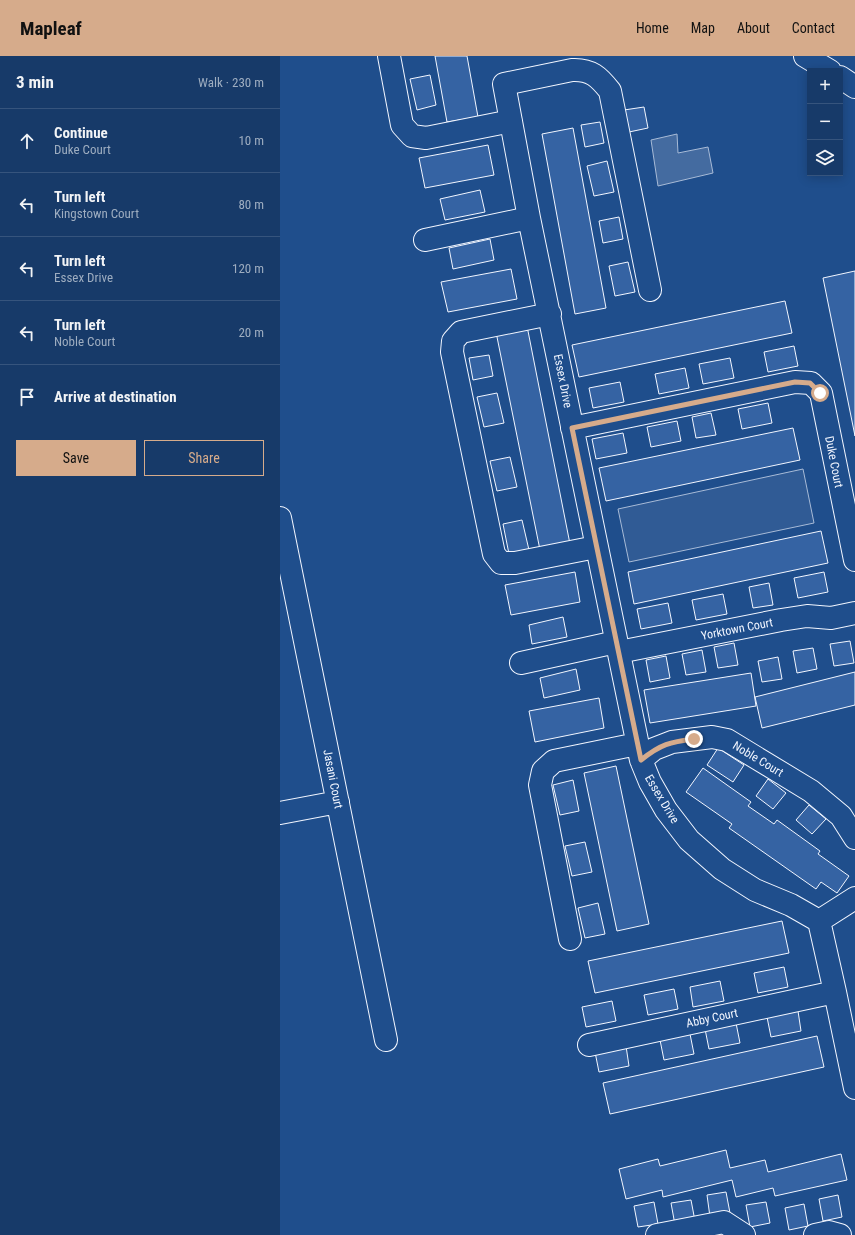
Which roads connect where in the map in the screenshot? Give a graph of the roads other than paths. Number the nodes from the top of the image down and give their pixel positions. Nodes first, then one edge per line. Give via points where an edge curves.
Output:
1 (389, 56) edge
2 (805, 56) edge
3 (825, 68) edge
4 (843, 79) edge
5 (855, 87) edge
6 (511, 121) junction
7 (530, 218) junction
8 (425, 240) dead end
9 (650, 290) dead end
10 (550, 314) junction
11 (572, 428) junction
12 (850, 517) edge
13 (280, 518) edge
14 (596, 546) junction
15 (855, 560) edge
16 (855, 613) edge
17 (618, 647) junction
18 (521, 663) dead end
19 (639, 752) junction
20 (338, 802) junction
21 (280, 813) edge
22 (855, 838) edge
23 (855, 898) edge
24 (819, 921) junction
25 (570, 939) dead end
26 (835, 992) junction
27 (386, 1040) dead end
28 (589, 1044) dead end
29 (855, 1088) edge
30 (657, 1235) edge
31 (744, 1235) edge
32 (815, 1235) edge
33 (840, 1235) edge

1 - 6 main road via 402,126 412,136 426,138
2 - 3 main road
4 - 5 main road
6 - 7 main road, Essex Drive
6 - 9 main road, Essex Drive via 504,84 583,69 600,78 610,91
7 - 8 main road
7 - 10 main road, Essex Drive
10 - 11 main road, Essex Drive
10 - 14 main road via 461,332 453,341 452,352 494,554 501,563 515,563
11 - 12 main road, Duke Court via 795,382 810,383 820,393
11 - 14 main road, Essex Drive
12 - 15 main road, Duke Court
13 - 20 main road, Jasani Court
14 - 17 main road, Essex Drive
16 - 17 main road, Yorktown Court via 830,618 807,616
17 - 18 main road, Yorktown Court
17 - 19 main road, Essex Drive
19 - 22 main road, Noble Court via 672,742 712,737 727,740 811,791 841,816
19 - 24 main road, Essex Drive via 650,782 688,840 722,868 755,890
19 - 25 main road via 554,761 543,771 540,785
20 - 21 main road
20 - 27 main road, Jasani Court
23 - 24 main road
24 - 26 main road
26 - 28 main road, Abby Court
26 - 29 main road
30 - 31 main road via 724,1222
32 - 33 main road via 828,1232

